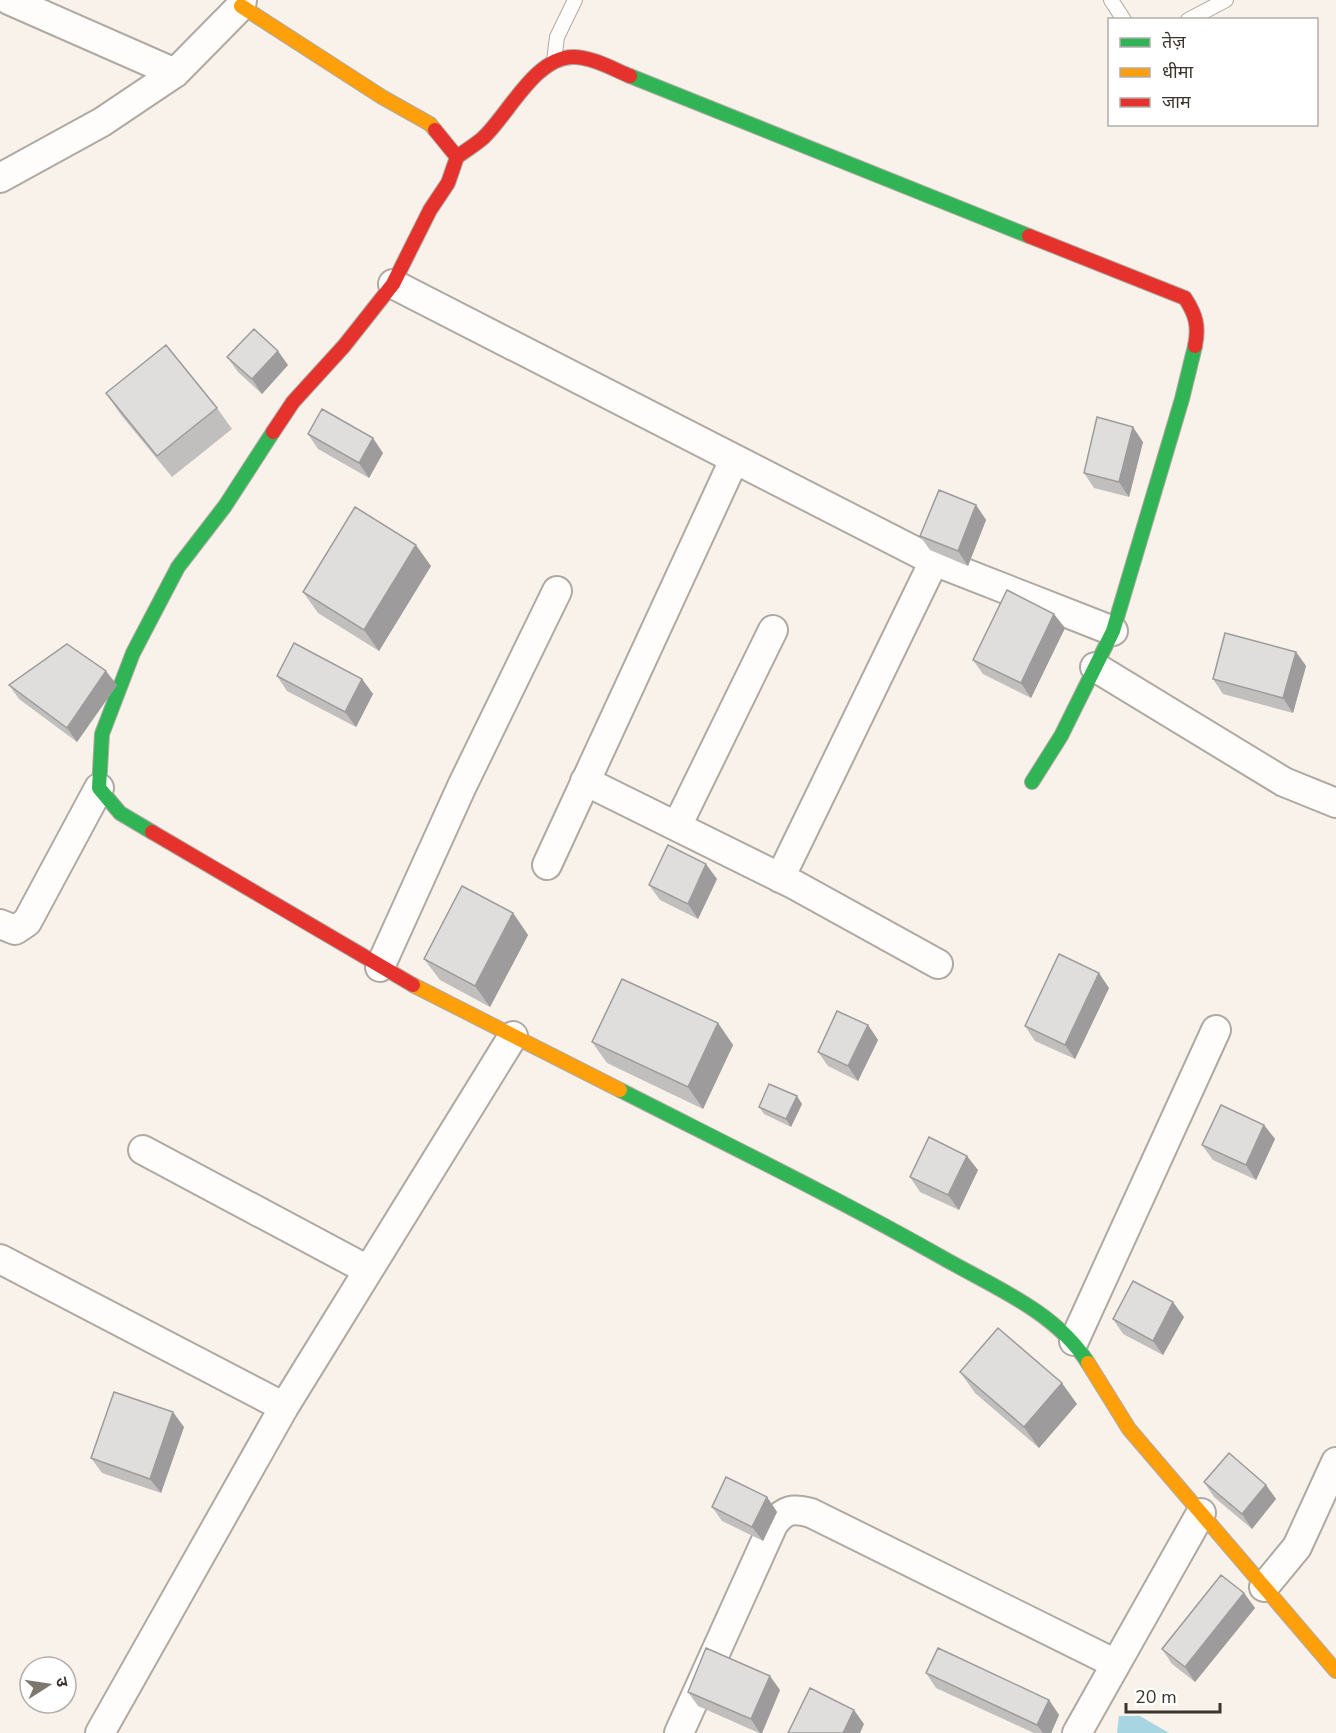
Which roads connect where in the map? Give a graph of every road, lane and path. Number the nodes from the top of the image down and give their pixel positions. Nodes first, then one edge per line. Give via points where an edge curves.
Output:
1 (9, 0) edge
2 (575, 0) edge
3 (1112, 0) edge
4 (1226, 0) edge
5 (242, 3) edge
6 (1123, 18) edge
7 (1192, 18) edge
8 (554, 62) junction
9 (175, 73) junction
10 (457, 157) junction
11 (0, 178) edge
12 (393, 284) junction
13 (734, 460) junction
14 (933, 561) junction
15 (557, 591) dead end
16 (773, 630) dead end
17 (1113, 631) junction
18 (1095, 667) junction
19 (585, 781) junction
20 (1032, 782) dead end
21 (99, 788) junction
22 (1336, 803) edge
23 (676, 826) junction
24 (547, 865) dead end
25 (780, 878) junction
26 (0, 924) edge
27 (938, 964) dead end
28 (380, 967) junction
29 (1216, 1030) dead end
30 (513, 1036) junction
31 (144, 1150) dead end
32 (0, 1259) edge
33 (368, 1270) junction
34 (1074, 1341) junction
35 (284, 1407) junction
36 (1336, 1462) edge
37 (1201, 1513) junction
38 (1264, 1587) junction
39 (1116, 1664) junction
40 (1336, 1671) edge
41 (100, 1733) edge
42 (679, 1733) edge
43 (1077, 1733) edge

1 - 9 street
2 - 8 lane via 556,37
3 - 6 lane
4 - 7 lane
5 - 9 street
5 - 10 street via 382,97 430,123
8 - 10 street via 534,77 483,138
8 - 17 street via 573,57 592,61 1185,298 1195,313 1198,331 1182,399
9 - 11 street via 102,122
10 - 12 street via 448,183
12 - 13 street
12 - 21 street via 293,402 225,506 178,567 133,653 102,734
13 - 14 street
13 - 19 street
14 - 17 street
14 - 25 street
15 - 28 street
16 - 23 street
17 - 18 street
18 - 20 street via 1061,736
18 - 22 street via 1284,782
19 - 23 street
19 - 24 street
21 - 26 street via 27,922 15,930
21 - 28 street via 120,813
23 - 25 street
25 - 27 street
28 - 30 street
29 - 34 street
30 - 33 street
30 - 34 street via 866,1214 1032,1308
31 - 33 street
32 - 35 street
33 - 35 street
34 - 37 street via 1129,1429
35 - 41 street
36 - 38 street via 1298,1547
37 - 38 street
37 - 39 street
38 - 40 street
39 - 42 street via 796,1509 781,1514 773,1524
39 - 43 street

